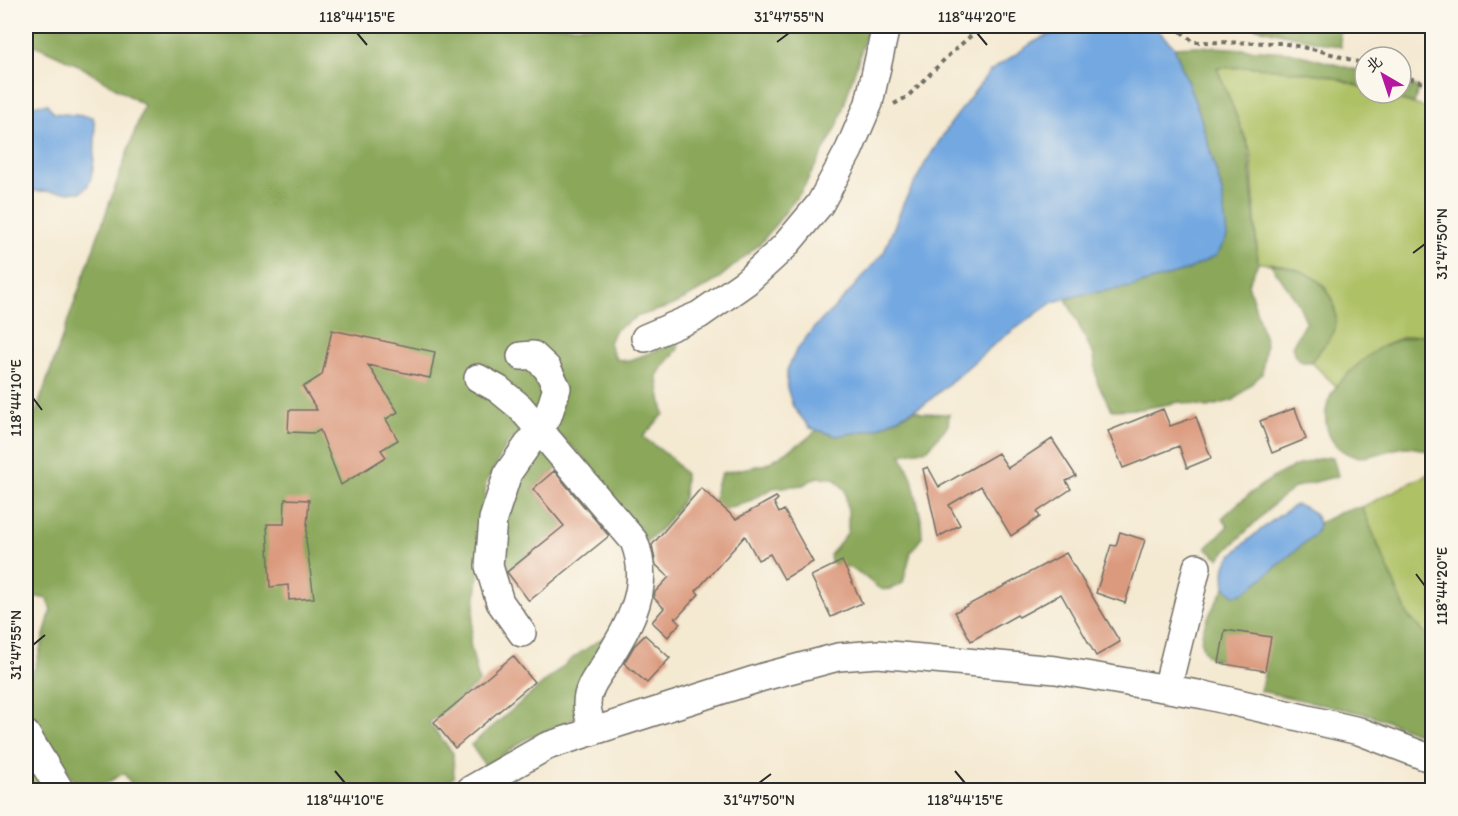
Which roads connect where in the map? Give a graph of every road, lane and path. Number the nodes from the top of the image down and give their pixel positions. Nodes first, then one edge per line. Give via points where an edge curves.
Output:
1 (886, 26) edge
2 (982, 26) edge
3 (1174, 26) edge
4 (1353, 60) edge
5 (1413, 79) edge
6 (1432, 86) edge
7 (861, 121) junction
8 (645, 338) dead end
9 (521, 356) dead end
10 (478, 378) dead end
11 (539, 431) junction
12 (1197, 567) dead end
13 (522, 633) dead end
14 (1167, 689) junction
15 (593, 731) junction
16 (26, 734) edge
17 (1432, 759) edge
18 (60, 790) edge
19 (470, 790) edge

1 - 7 street via 869,103
2 - 7 path via 907,97
3 - 4 path via 1194,42 1282,43
5 - 6 path
7 - 8 street via 820,204 784,247 746,282 699,315
9 - 11 street via 533,355 547,368 557,388
10 - 11 street via 520,407
11 - 13 street via 508,473 493,519 489,566 500,602
11 - 15 street via 634,541 641,558 641,585 634,613 591,687 587,704
12 - 14 street
14 - 15 street via 1056,670 878,654 838,657 763,677
14 - 17 street via 1359,731
15 - 19 street via 547,746
16 - 18 street

